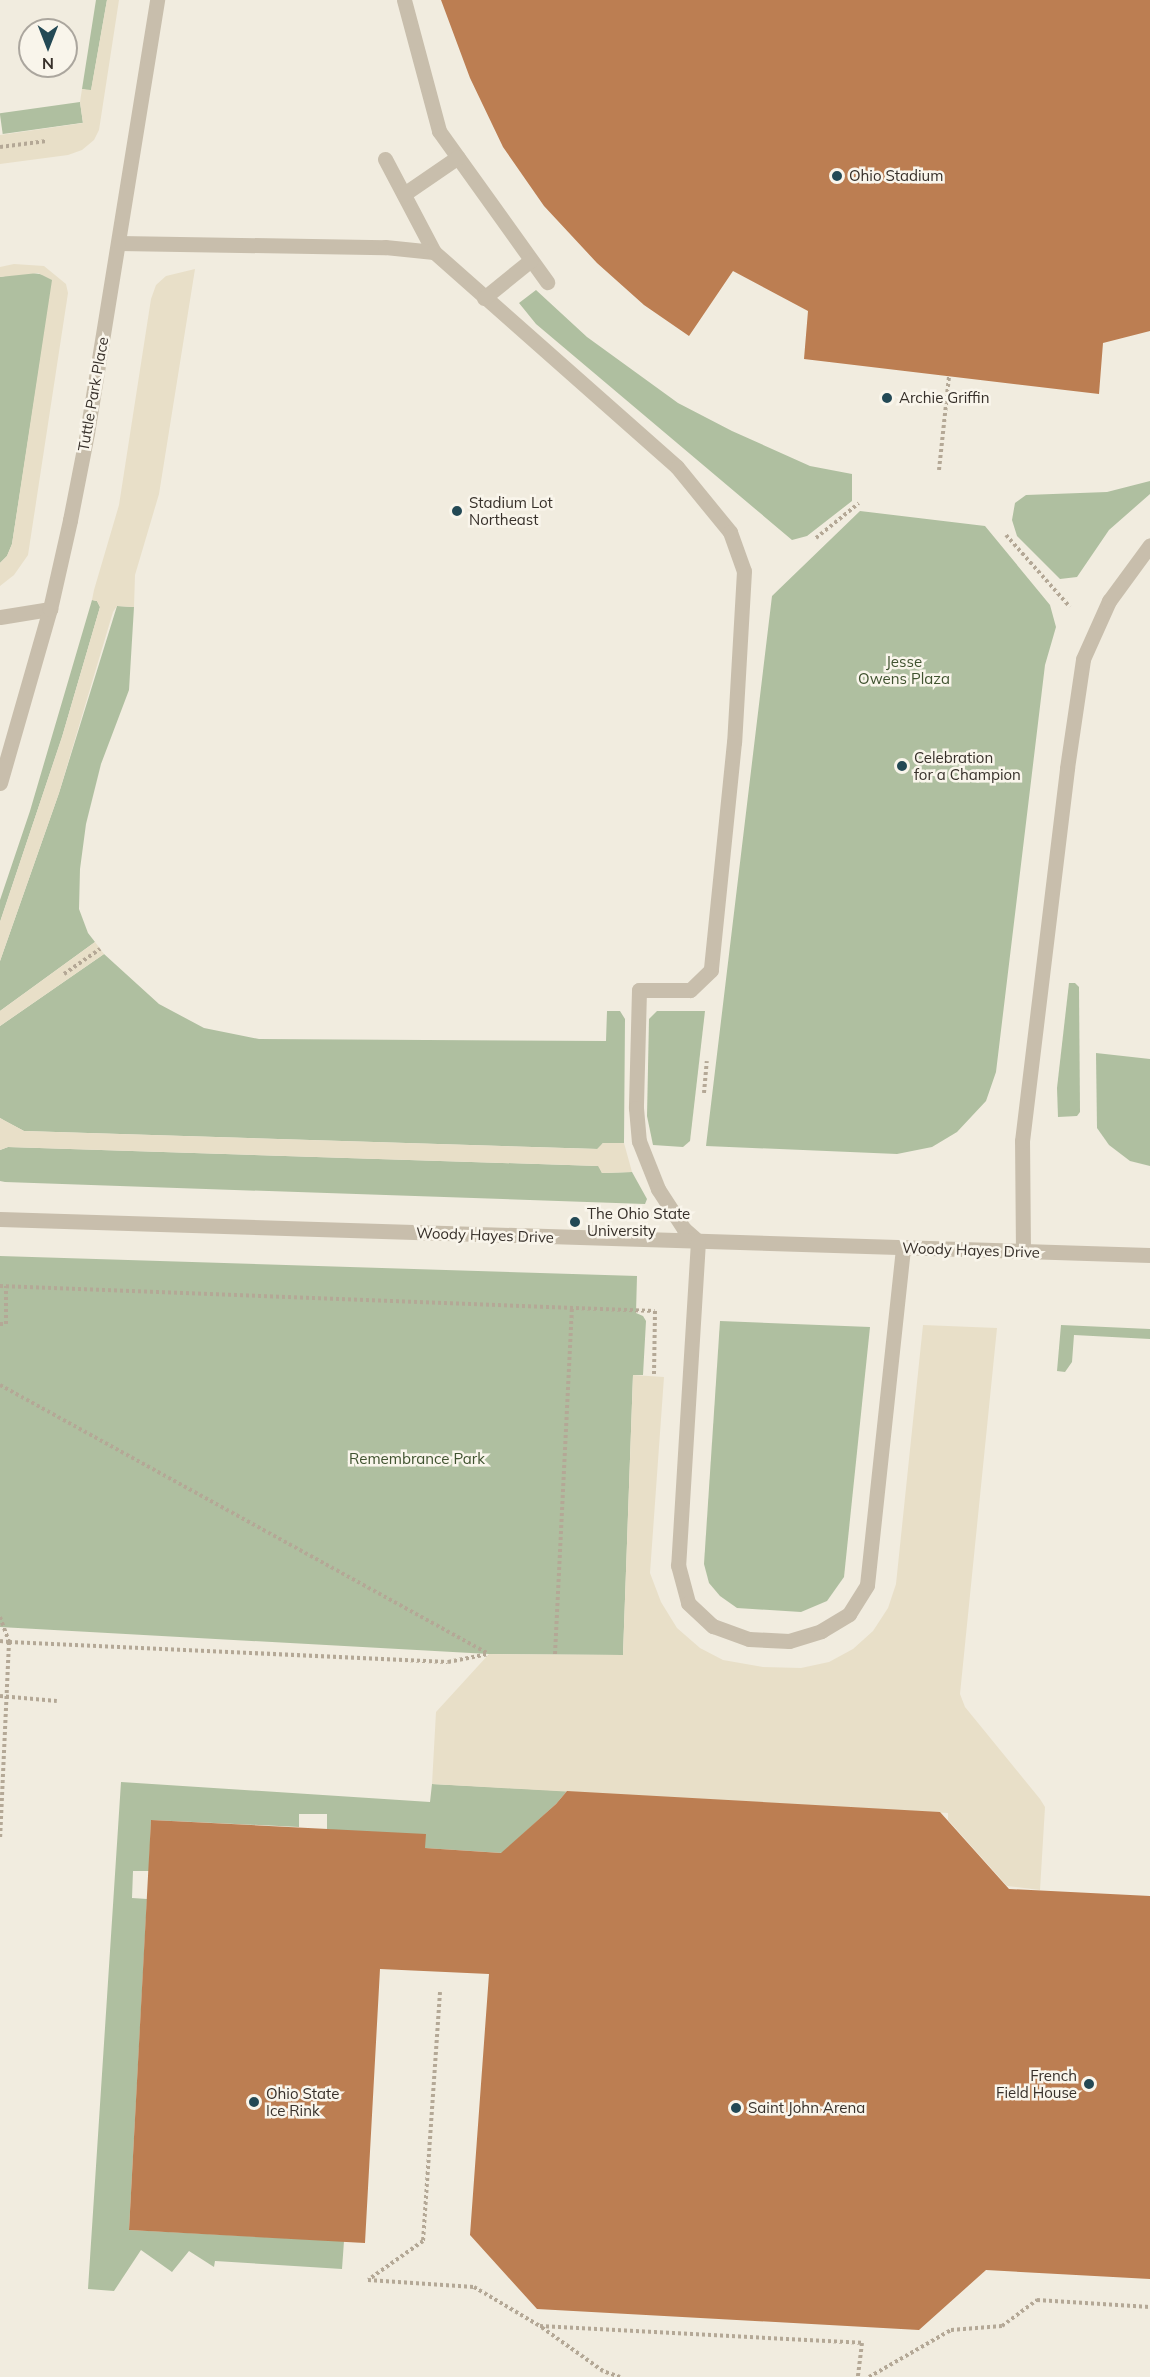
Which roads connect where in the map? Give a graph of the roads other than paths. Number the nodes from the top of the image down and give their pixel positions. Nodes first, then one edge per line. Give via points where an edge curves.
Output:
1 (158, 0) edge
2 (404, 0) edge
3 (458, 157) junction
4 (385, 159) dead end
5 (404, 194) junction
6 (118, 243) junction
7 (434, 252) junction
8 (531, 260) junction
9 (546, 282) dead end
10 (484, 298) junction
11 (1150, 545) edge
12 (50, 609) junction
13 (0, 617) edge
14 (0, 783) edge
15 (0, 1219) edge
16 (698, 1241) junction
17 (903, 1247) junction
18 (1023, 1252) junction
19 (1150, 1255) edge

1 - 6 street, Tuttle Park Place
2 - 3 street via 439,131
3 - 5 street
3 - 8 street
4 - 5 street
5 - 7 street
6 - 7 street via 385,247
6 - 12 street, Tuttle Park Place via 87,433
7 - 10 street
8 - 9 street
8 - 10 street
10 - 16 street via 677,467 730,532 744,571 734,742 711,969 690,990 639,990 639,1141 658,1189 684,1229
11 - 18 street via 1109,601 1083,659 1022,1141
12 - 13 street
12 - 14 street, Tuttle Park Place
15 - 16 street, Woody Hayes Drive
16 - 17 street, Woody Hayes Drive
16 - 17 street via 678,1565 688,1603 713,1626 749,1639 789,1641 821,1632 849,1614 867,1585
17 - 18 street, Woody Hayes Drive
18 - 19 street, Woody Hayes Drive

